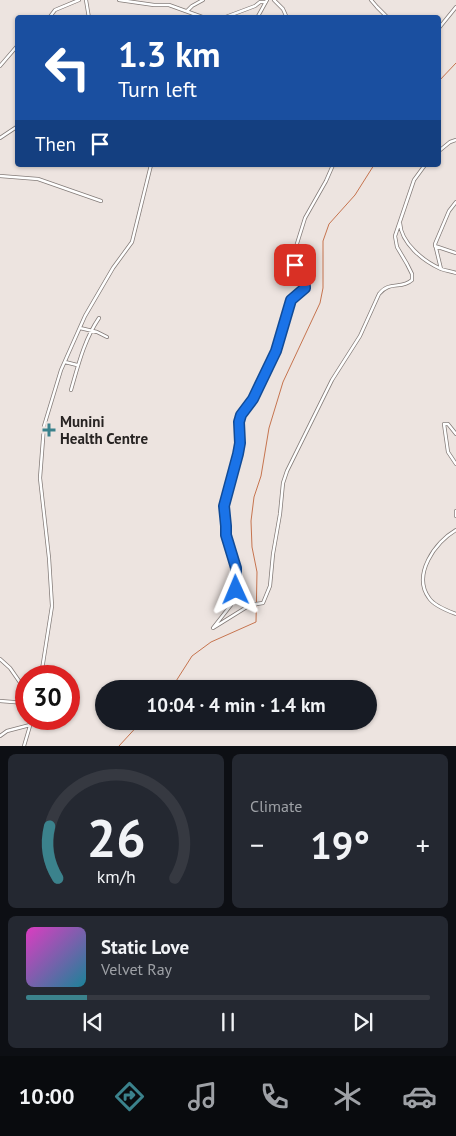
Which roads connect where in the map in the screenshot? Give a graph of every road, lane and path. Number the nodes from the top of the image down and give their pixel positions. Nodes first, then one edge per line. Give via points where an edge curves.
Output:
1 (79, 0) edge
2 (86, 0) edge
3 (119, 0) edge
4 (203, 0) edge
5 (274, 0) edge
6 (371, 0) edge
7 (266, 1) edge
8 (456, 7) edge
9 (187, 12) junction
10 (51, 15) edge
11 (88, 15) edge
12 (196, 15) edge
13 (231, 15) edge
14 (259, 15) edge
15 (286, 15) edge
16 (385, 15) edge
17 (441, 26) edge
18 (15, 48) edge
19 (0, 66) edge
20 (15, 128) edge
21 (0, 138) edge
22 (456, 140) edge
23 (441, 149) edge
24 (151, 167) edge
25 (332, 167) edge
26 (424, 167) edge
27 (0, 176) edge
28 (101, 201) dead end
29 (456, 202) edge
30 (400, 222) junction
31 (434, 246) junction
32 (456, 253) edge
33 (442, 269) junction
34 (456, 273) edge
35 (99, 318) dead end
36 (80, 328) junction
37 (91, 330) junction
38 (107, 337) dead end
39 (65, 362) junction
40 (77, 365) junction
41 (70, 390) dead end
42 (456, 434) edge
43 (456, 464) edge
44 (456, 511) edge
45 (456, 516) edge
46 (456, 530) edge
47 (456, 614) edge
48 (0, 659) edge
49 (43, 665) edge
50 (15, 675) edge
51 (0, 701) edge
52 (15, 703) edge
53 (15, 729) edge
54 (29, 730) edge
55 (0, 736) edge
56 (24, 746) edge

1 - 10 street via 55,10
2 - 11 street
3 - 9 street via 169,5
4 - 9 street
5 - 15 street
6 - 16 street
7 - 13 street
7 - 14 street
8 - 17 street
9 - 12 street
18 - 19 street
20 - 21 street
22 - 23 street
24 - 36 street via 132,242
25 - 30 street via 305,218 296,250 295,267 305,288 291,300 276,351 239,422 240,443 224,506 226,535 236,568 237,588 231,605 213,628 250,606 263,603 270,586 287,471 332,380 360,336 379,294 390,285 404,285 412,280 397,247 395,236
26 - 30 street via 414,180
27 - 28 street via 38,179
29 - 31 street
30 - 33 street via 406,243
31 - 32 street
31 - 33 street
33 - 34 street
35 - 37 street
36 - 37 street
36 - 39 street
37 - 38 street
37 - 40 street
39 - 40 street
39 - 49 street via 46,417 40,462 52,606
40 - 41 street
42 - 43 street via 448,424 444,424 448,452
44 - 45 street
46 - 47 street via 435,549 427,563 423,582 431,600
48 - 50 street
51 - 52 street
53 - 55 street
54 - 56 street

